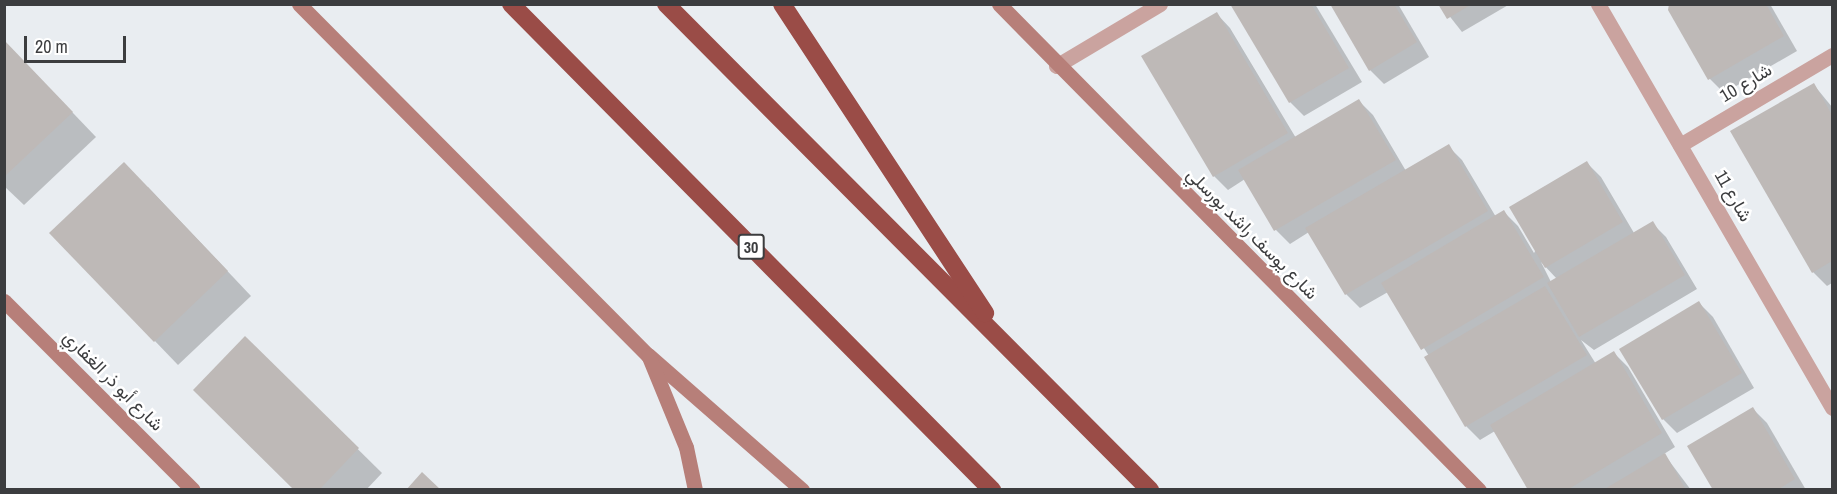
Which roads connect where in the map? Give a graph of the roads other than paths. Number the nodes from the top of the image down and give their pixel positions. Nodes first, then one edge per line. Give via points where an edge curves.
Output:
1 (299, 4) edge
2 (511, 4) edge
3 (666, 4) edge
4 (782, 4) edge
5 (999, 4) edge
6 (1160, 4) edge
7 (1598, 4) edge
8 (1833, 55) edge
9 (1056, 66) junction
10 (1680, 145) junction
11 (4, 301) edge
12 (1006, 345) junction
13 (648, 355) junction
14 (1833, 408) edge
15 (193, 489) edge
16 (695, 489) edge
17 (802, 489) edge
18 (992, 489) edge
19 (1150, 489) edge
20 (1479, 489) edge

1 - 13 street
2 - 18 highway, 30
3 - 12 highway
4 - 12 highway
5 - 9 street, شارع يوسف راشد بورسلي
6 - 9 street
7 - 10 street, شارع 11
8 - 10 street, شارع 10
9 - 20 street, شارع يوسف راشد بورسلي
10 - 14 street, شارع 11
11 - 15 street, شارع أبو ذر الغفاري
12 - 19 highway
13 - 16 street via 686,447
13 - 17 street

